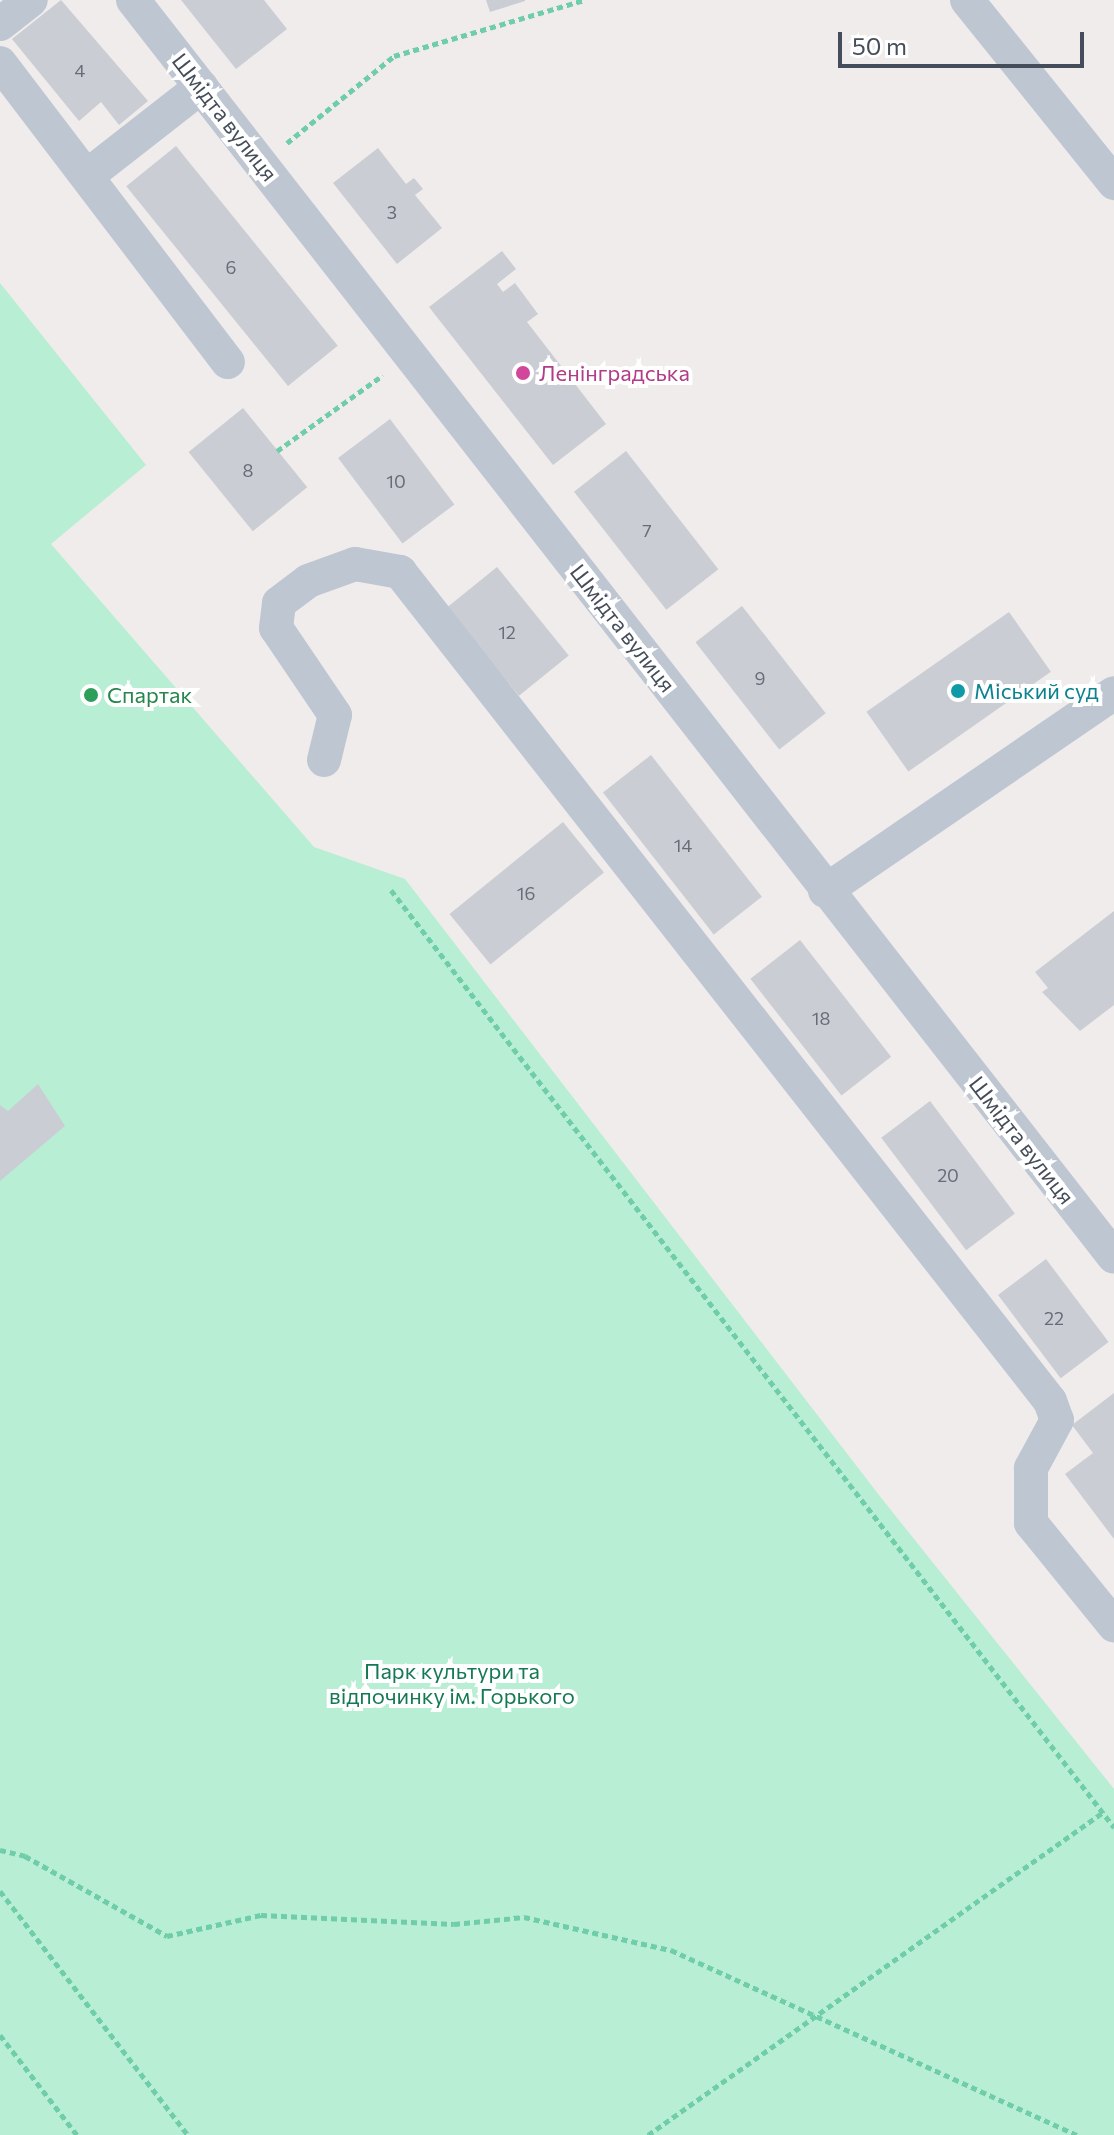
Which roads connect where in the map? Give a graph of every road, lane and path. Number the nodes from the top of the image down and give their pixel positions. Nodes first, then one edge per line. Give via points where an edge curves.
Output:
1 (31, 0) edge
2 (133, 0) edge
3 (584, 0) edge
4 (967, 0) edge
5 (0, 24) edge
6 (0, 63) edge
7 (201, 87) junction
8 (261, 164) junction
9 (87, 176) junction
10 (1114, 183) edge
11 (228, 362) dead end
12 (383, 375) dead end
13 (277, 451) dead end
14 (1114, 693) edge
15 (324, 760) dead end
16 (391, 890) dead end
17 (825, 891) junction
18 (1114, 1257) edge
19 (1114, 1625) edge
20 (1102, 1813) junction
21 (1114, 1827) edge
22 (0, 1850) edge
23 (0, 1891) edge
24 (818, 2016) junction
25 (0, 2035) edge
26 (77, 2135) edge
27 (188, 2135) edge
28 (648, 2135) edge
29 (1077, 2135) edge

1 - 5 street
2 - 7 street, Шмідта вулиця
3 - 8 path via 394,56
4 - 10 street
6 - 9 street
7 - 8 street, Шмідта вулиця
7 - 9 street
8 - 17 street, Шмідта вулиця
9 - 11 street
12 - 13 path
14 - 17 street
15 - 19 street via 335,715 276,628 279,603 308,581 355,564 400,572 1050,1401 1057,1420 1031,1468 1031,1523
16 - 20 path
17 - 18 street, Шмідта вулиця
20 - 21 path
20 - 24 path
22 - 24 path via 25,1856 167,1936 261,1915 454,1924 524,1917 671,1950
23 - 27 path
24 - 28 path
24 - 29 path
25 - 26 path

